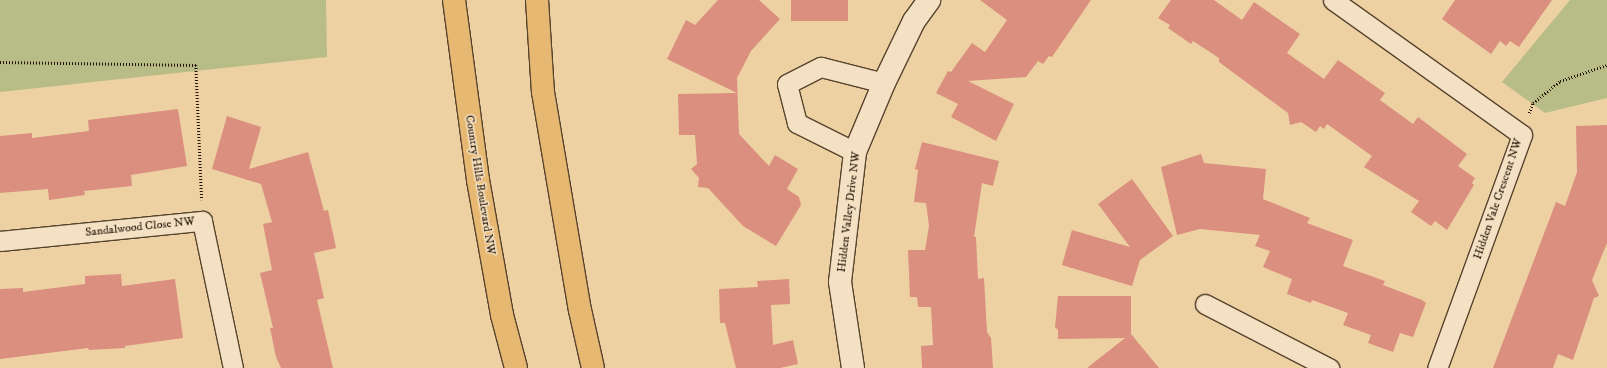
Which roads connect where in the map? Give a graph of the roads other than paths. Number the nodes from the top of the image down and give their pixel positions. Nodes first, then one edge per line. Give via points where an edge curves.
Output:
1 (454, 0) edge
2 (537, 0) edge
3 (928, 0) edge
4 (1333, 0) edge
5 (884, 83) junction
6 (855, 152) junction
7 (0, 241) edge
8 (1204, 304) dead end
9 (233, 368) edge
10 (516, 368) edge
11 (593, 368) edge
12 (853, 368) edge
13 (1329, 368) edge
14 (1437, 368) edge

1 - 10 main road, Country Hills Boulevard NW via 478,180 502,314
2 - 11 main road via 543,92 580,310
3 - 5 street, Hidden Valley Drive NW via 914,20
4 - 14 street, Hidden Vale Crescent NW via 1522,135
5 - 6 street, Hidden Valley Drive NW
5 - 6 street via 821,67 787,84 797,123
6 - 12 street, Hidden Valley Drive NW via 840,282
7 - 9 street, Sandalwood Close NW via 202,221
8 - 13 street

